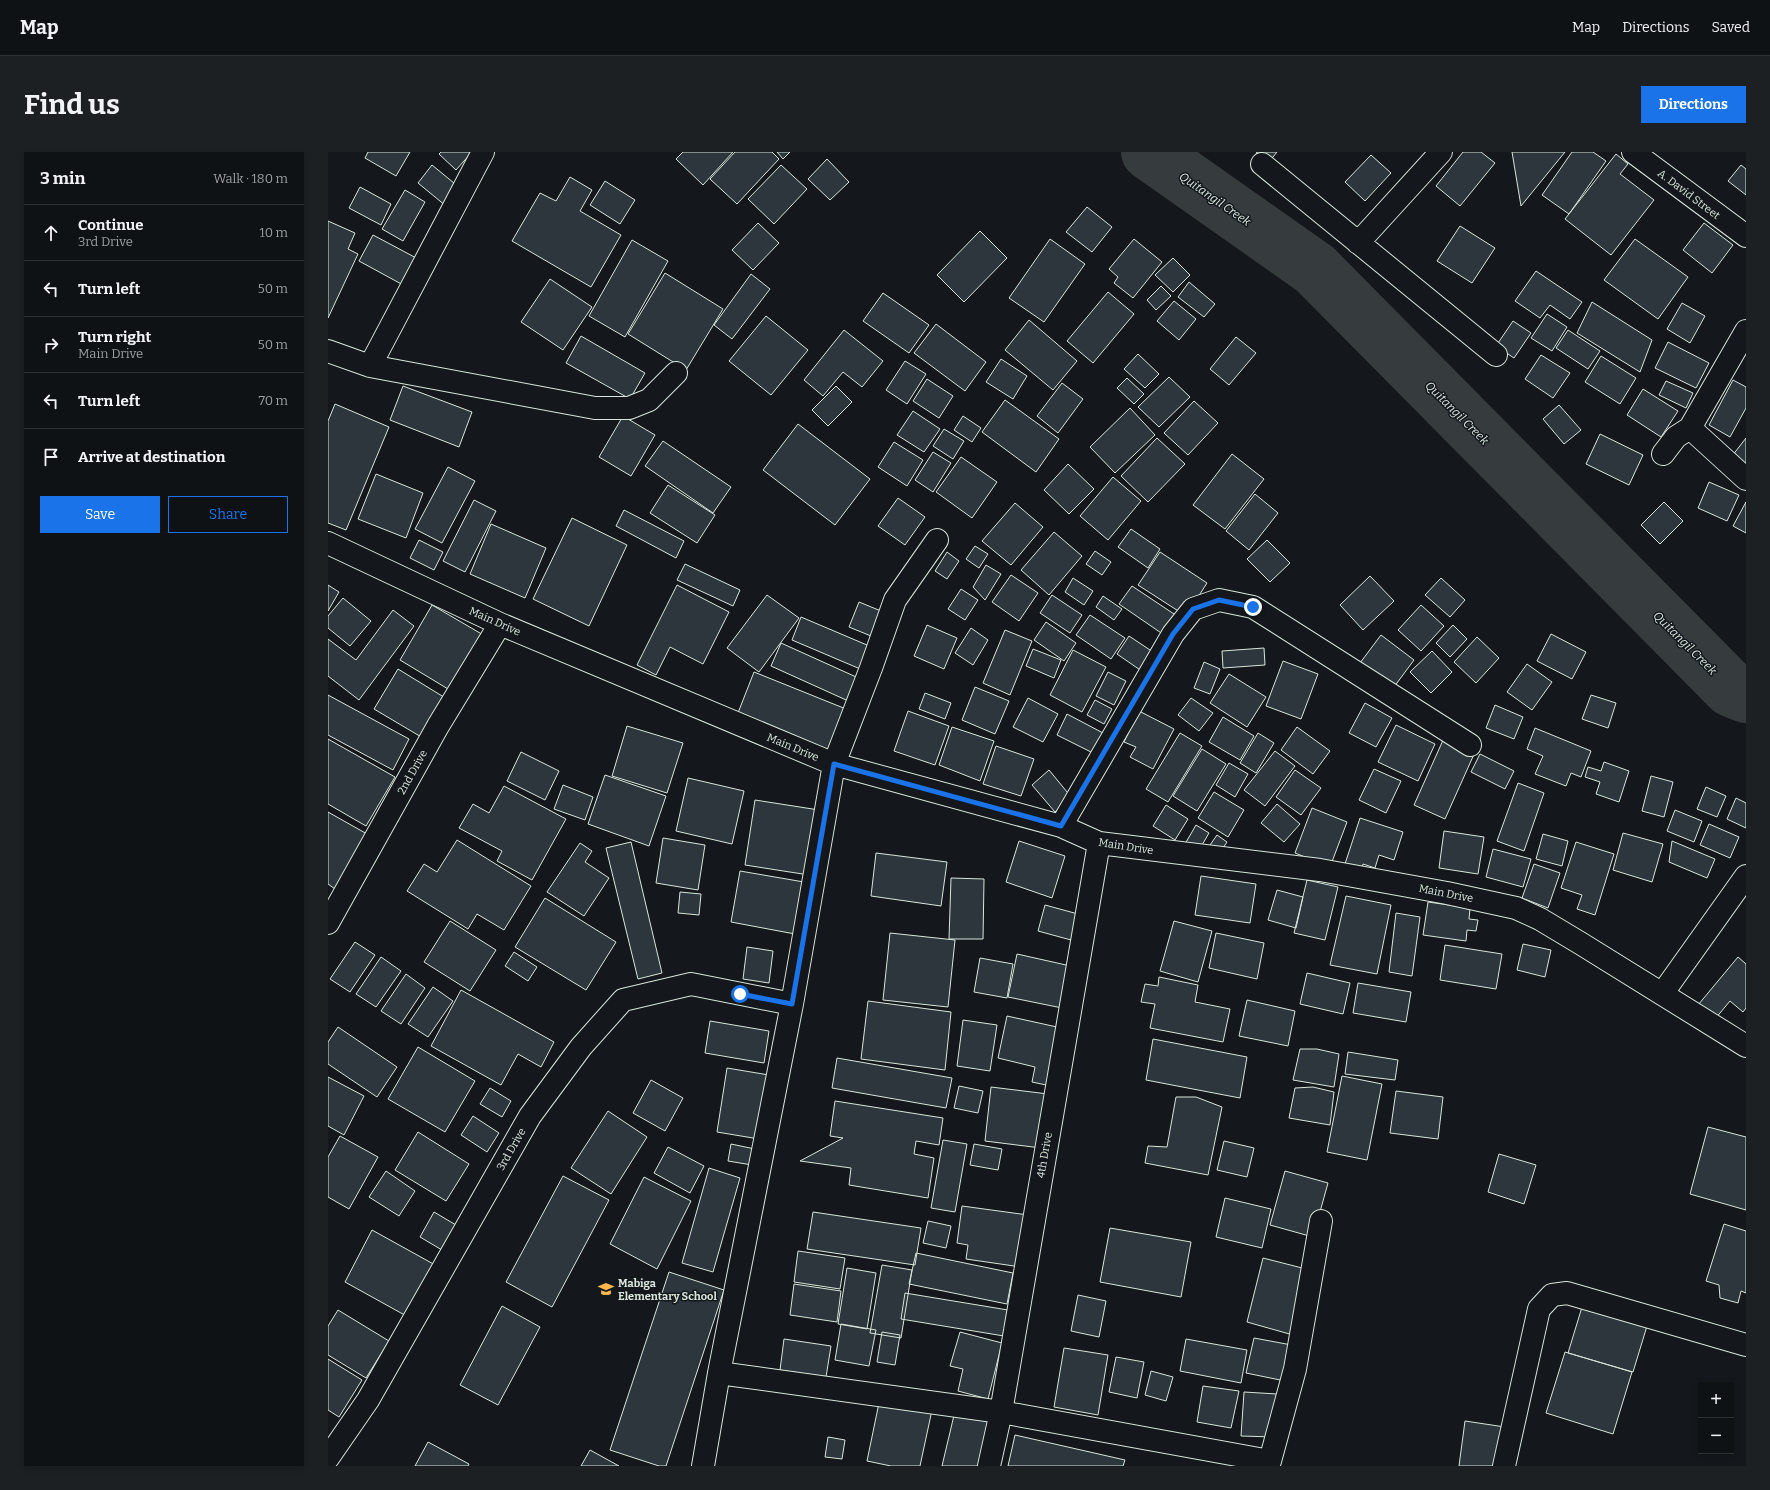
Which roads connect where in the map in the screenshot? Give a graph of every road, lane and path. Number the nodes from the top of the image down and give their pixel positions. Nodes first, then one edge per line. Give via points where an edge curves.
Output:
1 (483, 152) edge
2 (1441, 152) edge
3 (1633, 152) edge
4 (1262, 164) dead end
5 (1746, 236) edge
6 (1358, 243) junction
7 (1746, 331) edge
8 (328, 351) edge
9 (1496, 355) dead end
10 (370, 366) junction
11 (676, 373) dead end
12 (1690, 428) junction
13 (1663, 454) dead end
14 (1746, 479) edge
15 (937, 540) dead end
16 (328, 543) edge
17 (500, 624) junction
18 (1470, 745) dead end
19 (834, 764) junction
20 (1061, 826) junction
21 (1099, 843) junction
22 (1746, 876) edge
23 (328, 923) edge
24 (1662, 994) junction
25 (792, 1004) junction
26 (1746, 1046) edge
27 (1321, 1221) dead end
28 (1746, 1345) edge
29 (719, 1373) junction
30 (1001, 1412) junction
31 (328, 1458) edge
32 (703, 1466) edge
33 (990, 1466) edge
34 (1504, 1466) edge

1 - 10 street
2 - 6 street
3 - 5 street, A. David Street
4 - 6 street
6 - 9 street
7 - 12 street
8 - 10 street
10 - 11 street via 595,408 629,408 649,400
12 - 13 street via 1676,437
12 - 14 street
15 - 19 street via 895,600 872,668
16 - 17 street, Main Drive
17 - 19 street, Main Drive
17 - 23 street, 2nd Drive via 438,726
18 - 20 street via 1253,607 1219,600 1193,609 1173,634
19 - 20 street, Main Drive
19 - 25 street
20 - 21 street, Main Drive
21 - 24 street, Main Drive via 1320,870 1516,908 1540,919
21 - 30 street, 4th Drive
22 - 24 street
24 - 26 street, Main Drive
25 - 29 street
25 - 31 street, 3rd Drive via 691,984 623,1000 581,1047 530,1116 368,1400
27 - 30 street via 1295,1369 1270,1461
28 - 34 street via 1567,1293 1552,1295 1540,1309
29 - 30 street
29 - 32 street
30 - 33 street, 4th Drive

